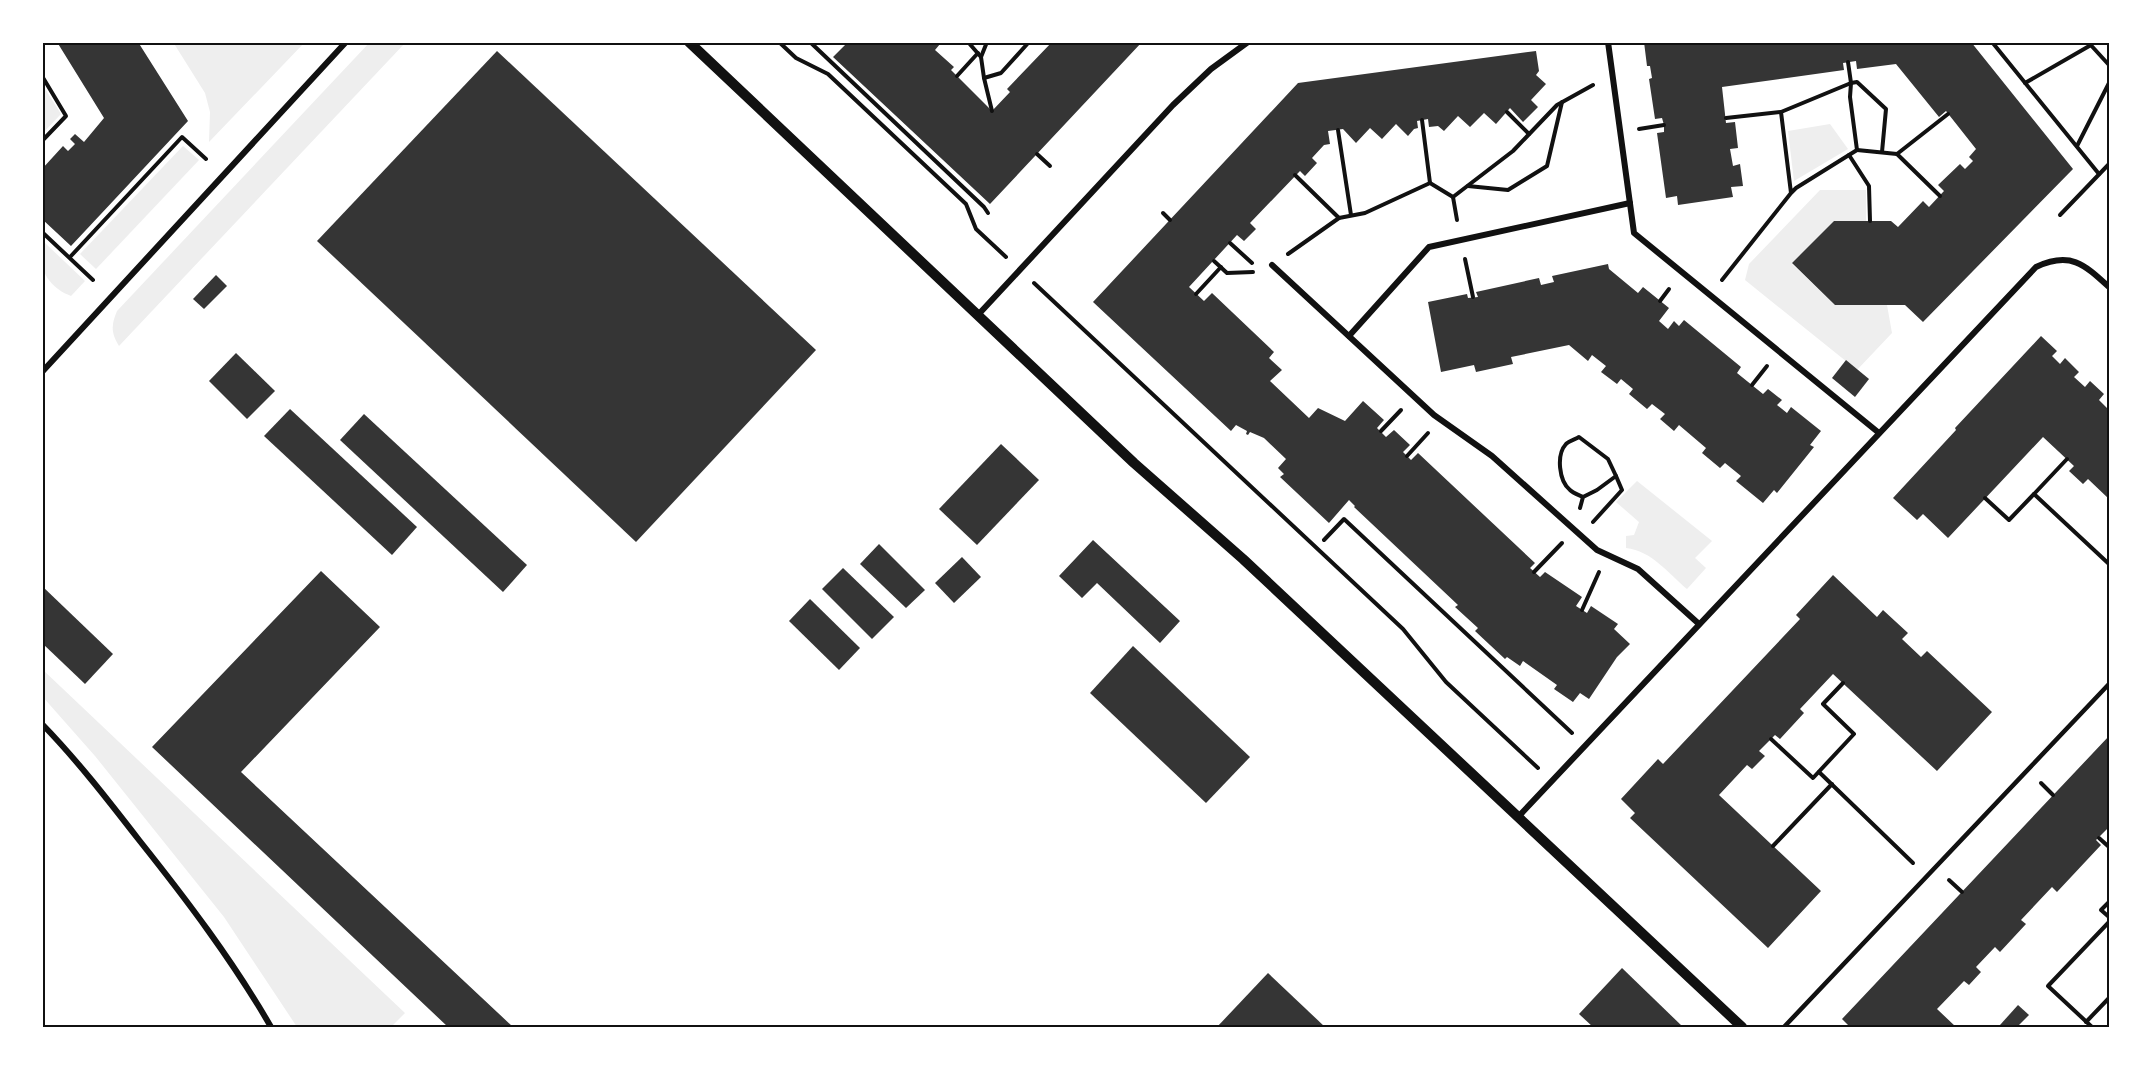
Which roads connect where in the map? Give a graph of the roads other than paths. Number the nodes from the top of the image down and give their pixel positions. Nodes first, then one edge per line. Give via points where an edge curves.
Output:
1 (346, 42) edge
2 (689, 42) edge
3 (1248, 42) edge
4 (1608, 42) edge
5 (1630, 203) junction
6 (1272, 265) road end
7 (2109, 287) edge
8 (977, 316) junction
9 (1349, 336) junction
10 (42, 372) edge
11 (1879, 433) junction
12 (1699, 624) junction
13 (2109, 684) edge
14 (42, 724) edge
15 (1518, 817) junction
16 (271, 1027) edge
17 (1742, 1027) edge
18 (1784, 1027) edge

1 - 10 street
2 - 8 street
3 - 8 street via 1211,69 1173,105
4 - 5 street
5 - 9 street via 1429,248
5 - 11 street via 1634,233
6 - 9 street
7 - 11 street via 2073,260 2048,261 2036,267
8 - 15 street
9 - 12 street via 1414,397 1492,456 1597,550 1638,569
11 - 12 street
12 - 15 street
13 - 18 lane
14 - 16 street via 172,881
15 - 17 street

